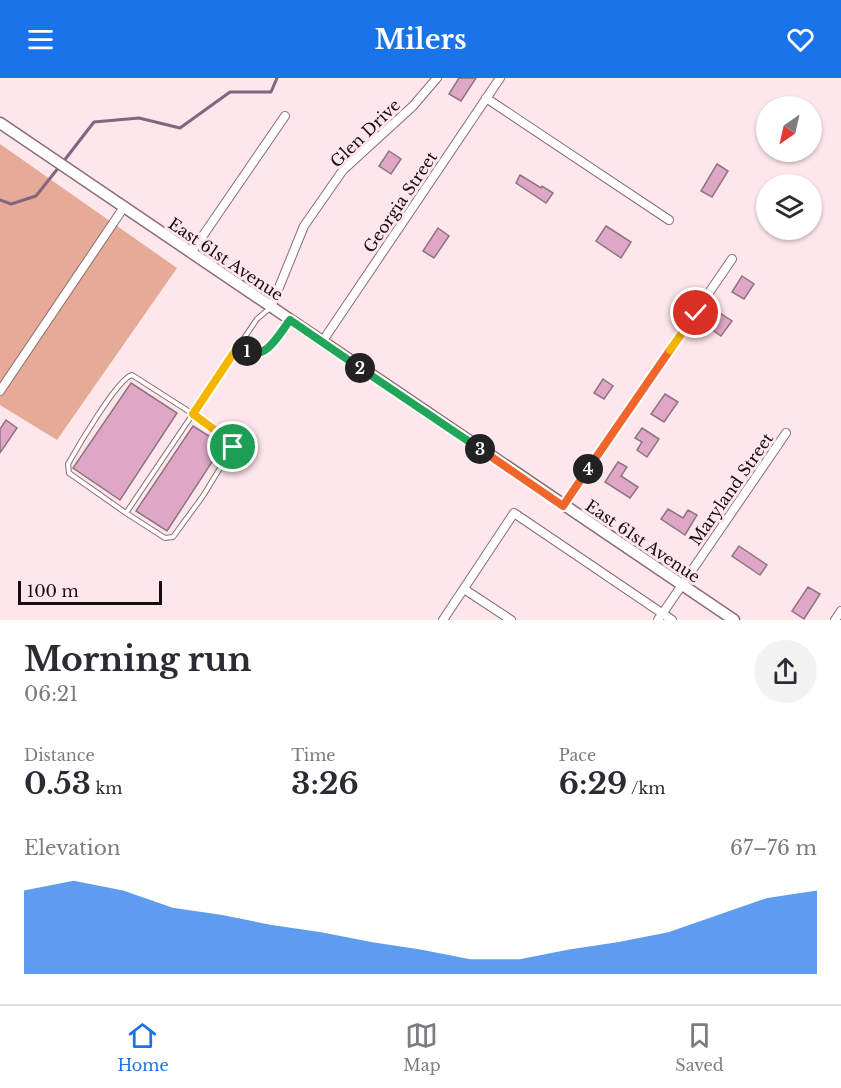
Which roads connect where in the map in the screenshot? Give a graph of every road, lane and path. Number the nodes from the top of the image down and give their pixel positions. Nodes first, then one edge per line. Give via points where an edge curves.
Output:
1 (437, 78) edge
2 (500, 78) edge
3 (486, 98) junction
4 (285, 116) dead end
5 (0, 123) edge
6 (124, 207) junction
7 (669, 220) dead end
8 (191, 253) junction
9 (732, 259) dead end
10 (271, 308) junction
11 (290, 320) junction
12 (322, 342) junction
13 (239, 345) junction
14 (0, 391) edge
15 (193, 414) junction
16 (786, 433) dead end
17 (563, 506) junction
18 (126, 513) junction
19 (681, 585) junction
20 (464, 589) junction
21 (841, 611) edge
22 (660, 617) edge
23 (443, 620) edge
24 (511, 620) edge
25 (672, 620) edge
26 (734, 620) edge
27 (835, 620) edge

1 - 10 street, Glen Drive via 413,106 343,170 304,226
2 - 3 street, Georgia Street
3 - 7 street
3 - 12 street, Georgia Street
4 - 8 street
5 - 6 main road, East 61st Avenue
6 - 8 main road, East 61st Avenue
6 - 14 street
8 - 10 main road, East 61st Avenue
9 - 17 street
10 - 11 main road, East 61st Avenue
10 - 13 lane via 257,319
11 - 12 main road, East 61st Avenue
11 - 13 lane via 262,353 249,352
12 - 17 main road, East 61st Avenue
13 - 15 lane
15 - 18 lane
15 - 18 lane via 233,447 203,496 173,537 165,538
15 - 18 lane via 132,375 110,399 67,469
16 - 19 street, Maryland Street
17 - 19 main road, East 61st Avenue
19 - 22 street, Maryland Street
19 - 26 main road, East 61st Avenue
20 - 22 street via 514,513
20 - 23 street
20 - 24 street
21 - 27 street
22 - 25 street

